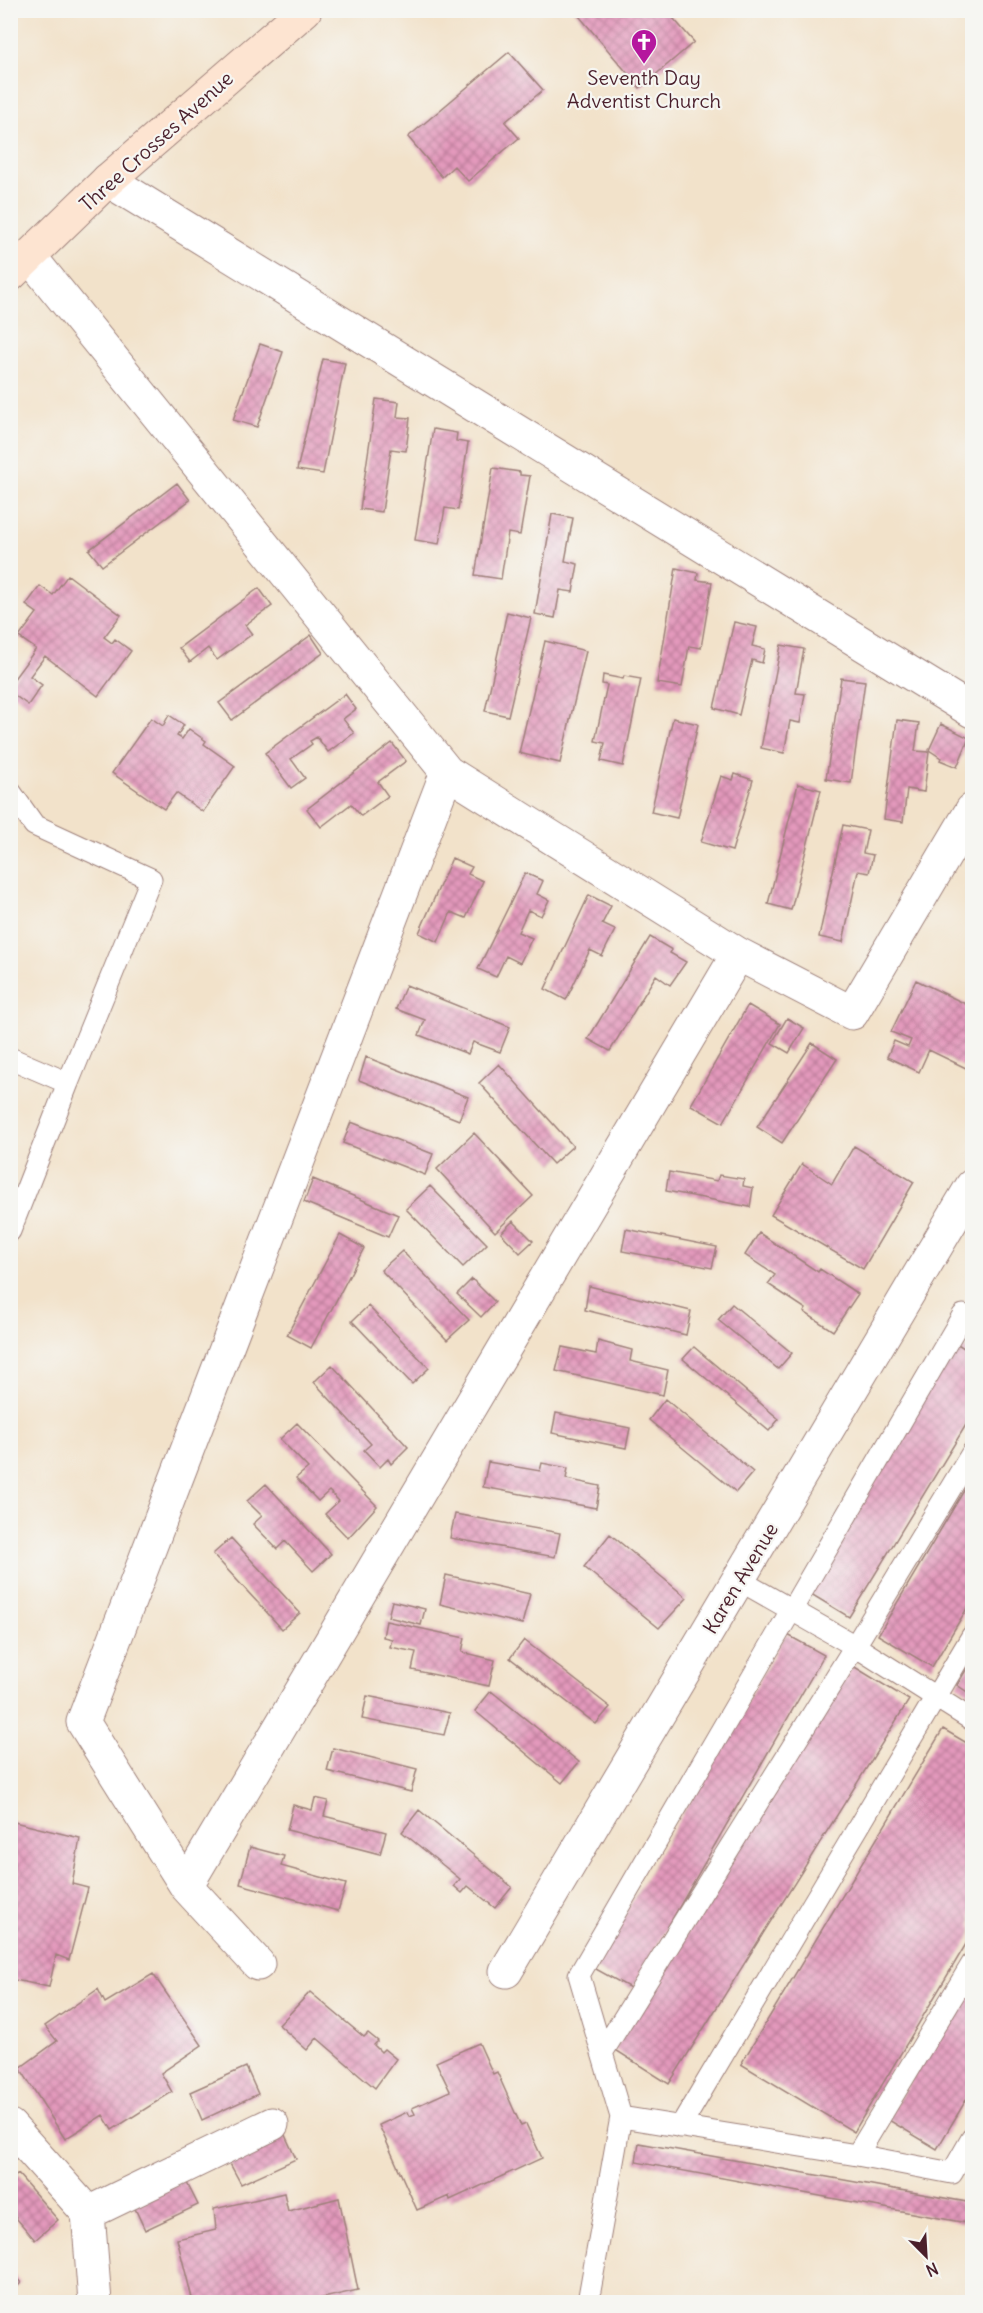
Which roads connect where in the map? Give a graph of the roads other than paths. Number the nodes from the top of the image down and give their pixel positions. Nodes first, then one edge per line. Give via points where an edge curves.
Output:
1 (305, 10) edge
2 (108, 180) junction
3 (20, 266) edge
4 (972, 711) edge
5 (447, 772) junction
6 (10, 791) edge
7 (972, 810) edge
8 (738, 954) junction
9 (10, 1058) edge
10 (68, 1083) junction
11 (972, 1186) edge
12 (10, 1231) edge
13 (972, 1320) edge
14 (972, 1453) edge
15 (739, 1580) junction
16 (792, 1610) junction
17 (972, 1636) edge
18 (855, 1646) junction
19 (936, 1697) junction
20 (972, 1720) edge
21 (186, 1886) junction
22 (258, 1964) dead end
23 (972, 1964) edge
24 (506, 1971) dead end
25 (602, 2053) junction
26 (621, 2117) junction
27 (272, 2124) dead end
28 (10, 2126) edge
29 (680, 2127) junction
30 (972, 2138) edge
31 (857, 2154) junction
32 (962, 2175) edge
33 (88, 2213) junction
34 (94, 2302) edge
35 (588, 2302) edge

1 - 2 street, Three Crosses Avenue
2 - 3 street, Three Crosses Avenue
2 - 4 street
3 - 5 street
5 - 8 street
5 - 21 street via 83,1722
6 - 10 lane via 34,825 151,879
7 - 8 street via 852,1013
8 - 21 street
9 - 10 lane
10 - 12 lane
11 - 15 street, Karen Avenue
13 - 16 lane via 963,1315
14 - 18 lane
15 - 16 lane
15 - 24 street, Karen Avenue
16 - 18 lane
16 - 25 lane via 579,1976
17 - 19 lane
18 - 19 lane
18 - 25 lane
19 - 20 lane
19 - 29 lane
21 - 22 street
23 - 31 lane
25 - 26 lane
26 - 29 lane
26 - 35 lane
27 - 33 street
28 - 33 street
29 - 31 lane
30 - 32 lane
31 - 32 lane
33 - 34 street

